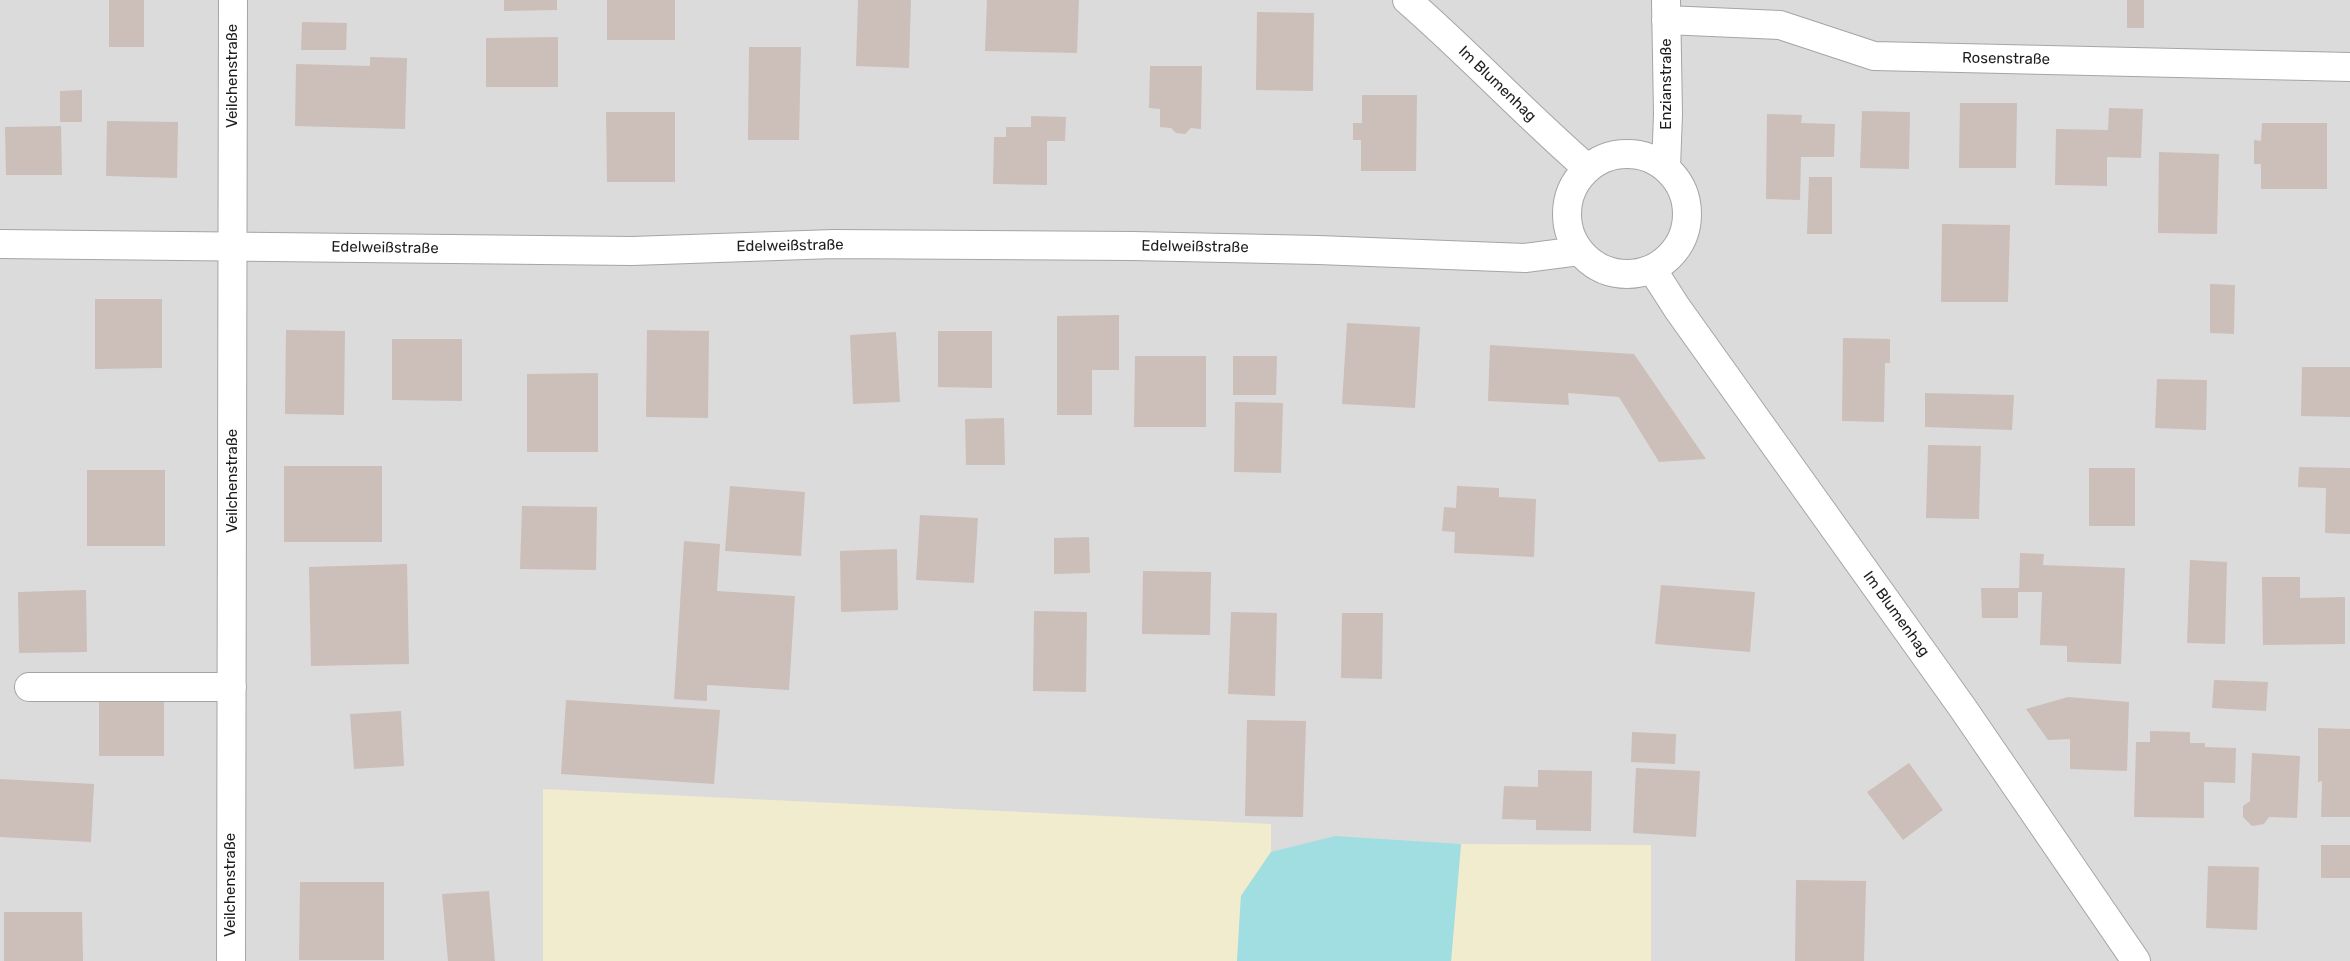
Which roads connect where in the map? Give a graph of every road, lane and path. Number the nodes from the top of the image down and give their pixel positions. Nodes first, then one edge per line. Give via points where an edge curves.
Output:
1 (233, 0) edge
2 (1407, 0) edge
3 (1666, 10) edge
4 (2350, 67) edge
5 (1587, 168) junction
6 (1666, 168) junction
7 (0, 244) edge
8 (233, 247) junction
9 (1579, 251) junction
10 (1652, 269) junction
11 (29, 687) dead end
12 (232, 687) junction
13 (231, 961) edge
14 (2136, 961) edge

1 - 8 street, Veilchenstraße
2 - 5 street, Im Blumenhag
3 - 4 street, Rosenstraße via 1780,25 1874,56
3 - 6 street, Enzianstraße
5 - 6 street via 1618,154 1635,154 1651,158
5 - 9 street via 1575,182 1568,198 1566,217 1570,235
6 - 10 street via 1684,195 1686,227 1670,256
7 - 8 street, Edelweißstraße
8 - 9 street, Edelweißstraße via 632,251 834,244 1133,246 1525,258
8 - 12 street, Veilchenstraße
9 - 10 street via 1607,271 1624,274
10 - 14 street, Im Blumenhag via 1962,707
11 - 12 street
12 - 13 street, Veilchenstraße

